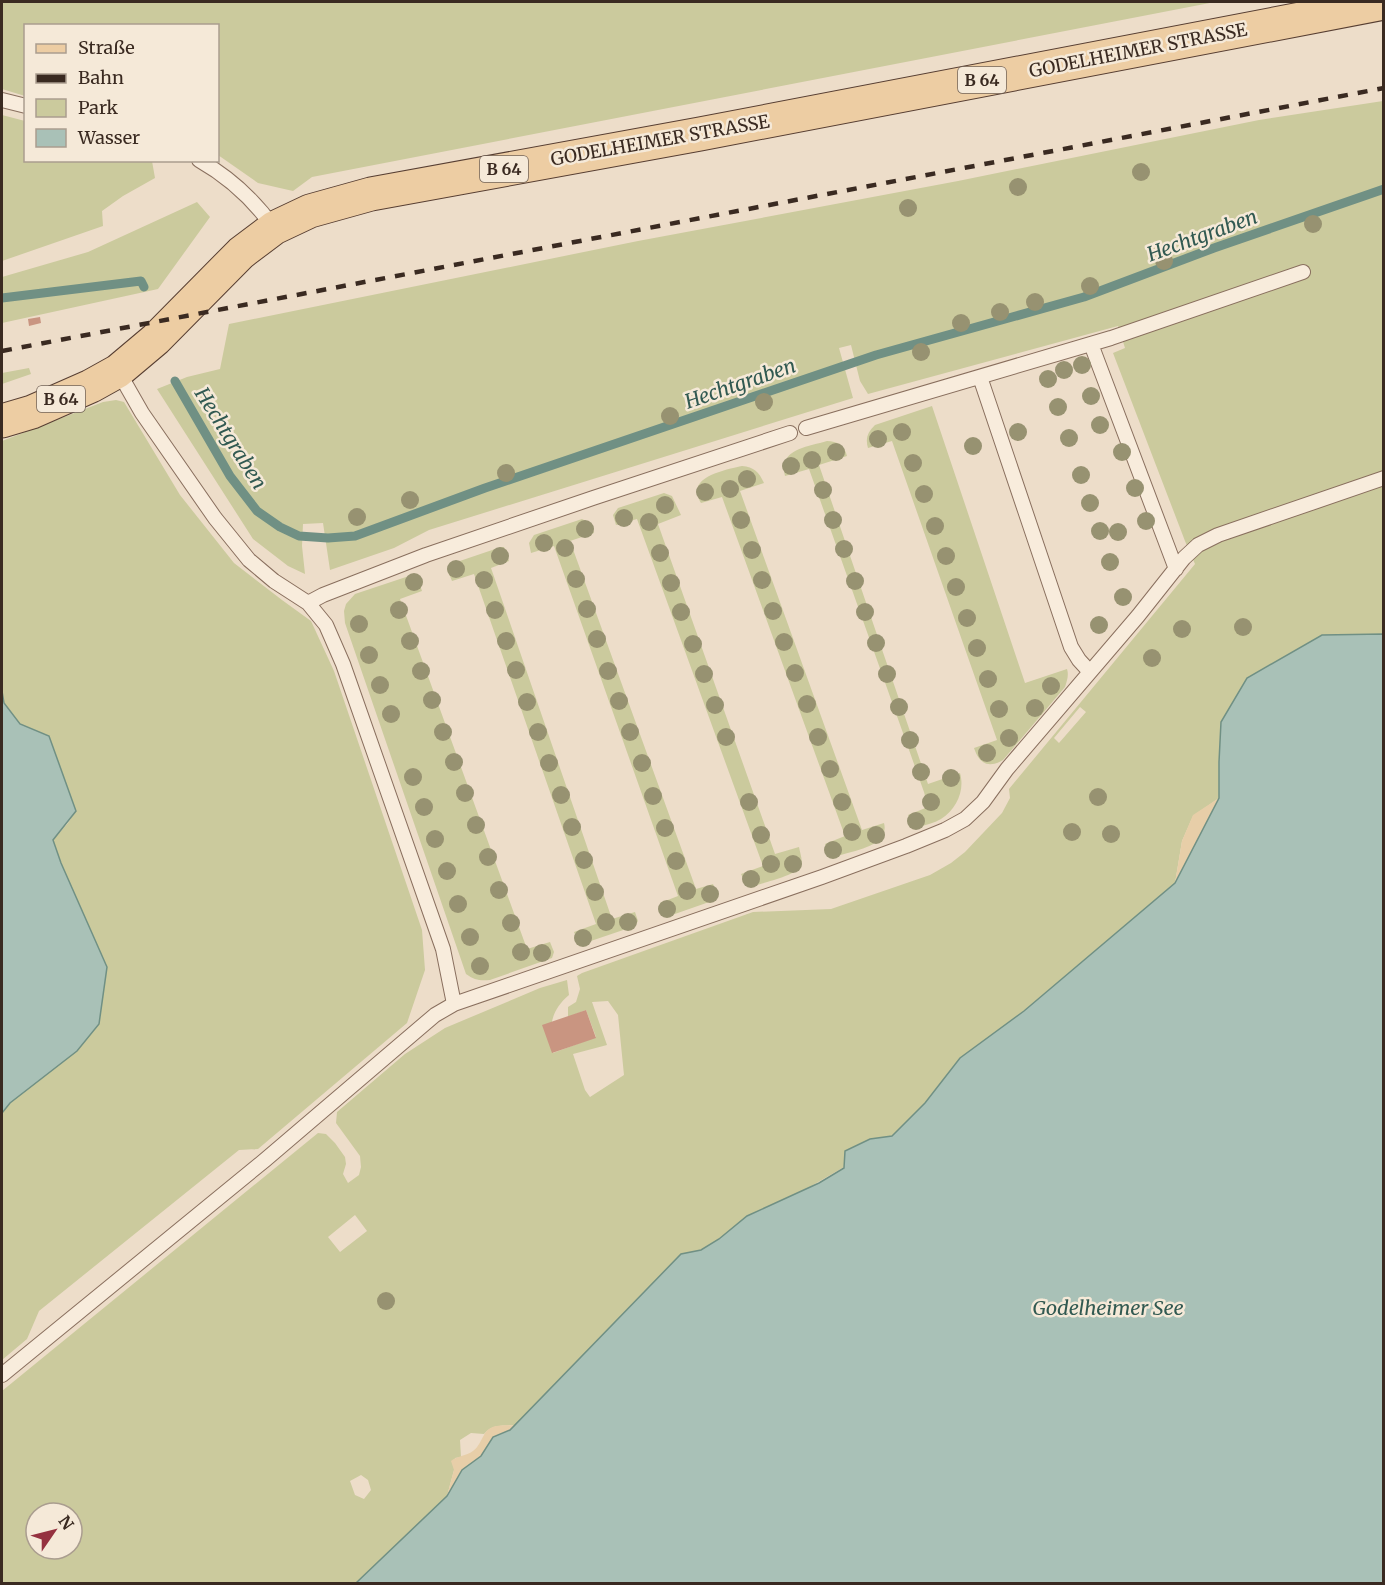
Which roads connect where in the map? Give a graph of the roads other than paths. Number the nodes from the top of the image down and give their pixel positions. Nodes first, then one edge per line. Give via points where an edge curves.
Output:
1 (1383, 3) edge
2 (2, 100) edge
3 (24, 106) edge
4 (202, 162) edge
5 (274, 228) junction
6 (1303, 272) dead end
7 (1091, 344) junction
8 (118, 371) junction
9 (980, 377) junction
10 (2, 421) edge
11 (806, 428) dead end
12 (790, 433) dead end
13 (1383, 478) edge
14 (1176, 569) junction
15 (308, 603) junction
16 (1090, 672) junction
17 (454, 1004) junction
18 (2, 1375) edge

1 - 5 main road, GODELHEIMER STRASSE / B 64 via 371,194 310,211
2 - 3 lane
4 - 5 lane via 244,192
5 - 8 main road, GODELHEIMER STRASSE / B 64 via 241,253 156,339
6 - 7 lane
7 - 9 lane
7 - 14 lane
8 - 10 main road, GODELHEIMER STRASSE / B 64 via 32,412
8 - 15 lane via 149,423 242,552 274,581
9 - 11 lane
9 - 16 lane via 1071,647
12 - 15 lane via 426,555
13 - 14 lane via 1218,536 1198,545
14 - 16 lane
15 - 17 lane via 326,625 343,664 443,949
16 - 17 lane via 984,802 945,830 822,877
17 - 18 lane via 420,1027 265,1160

